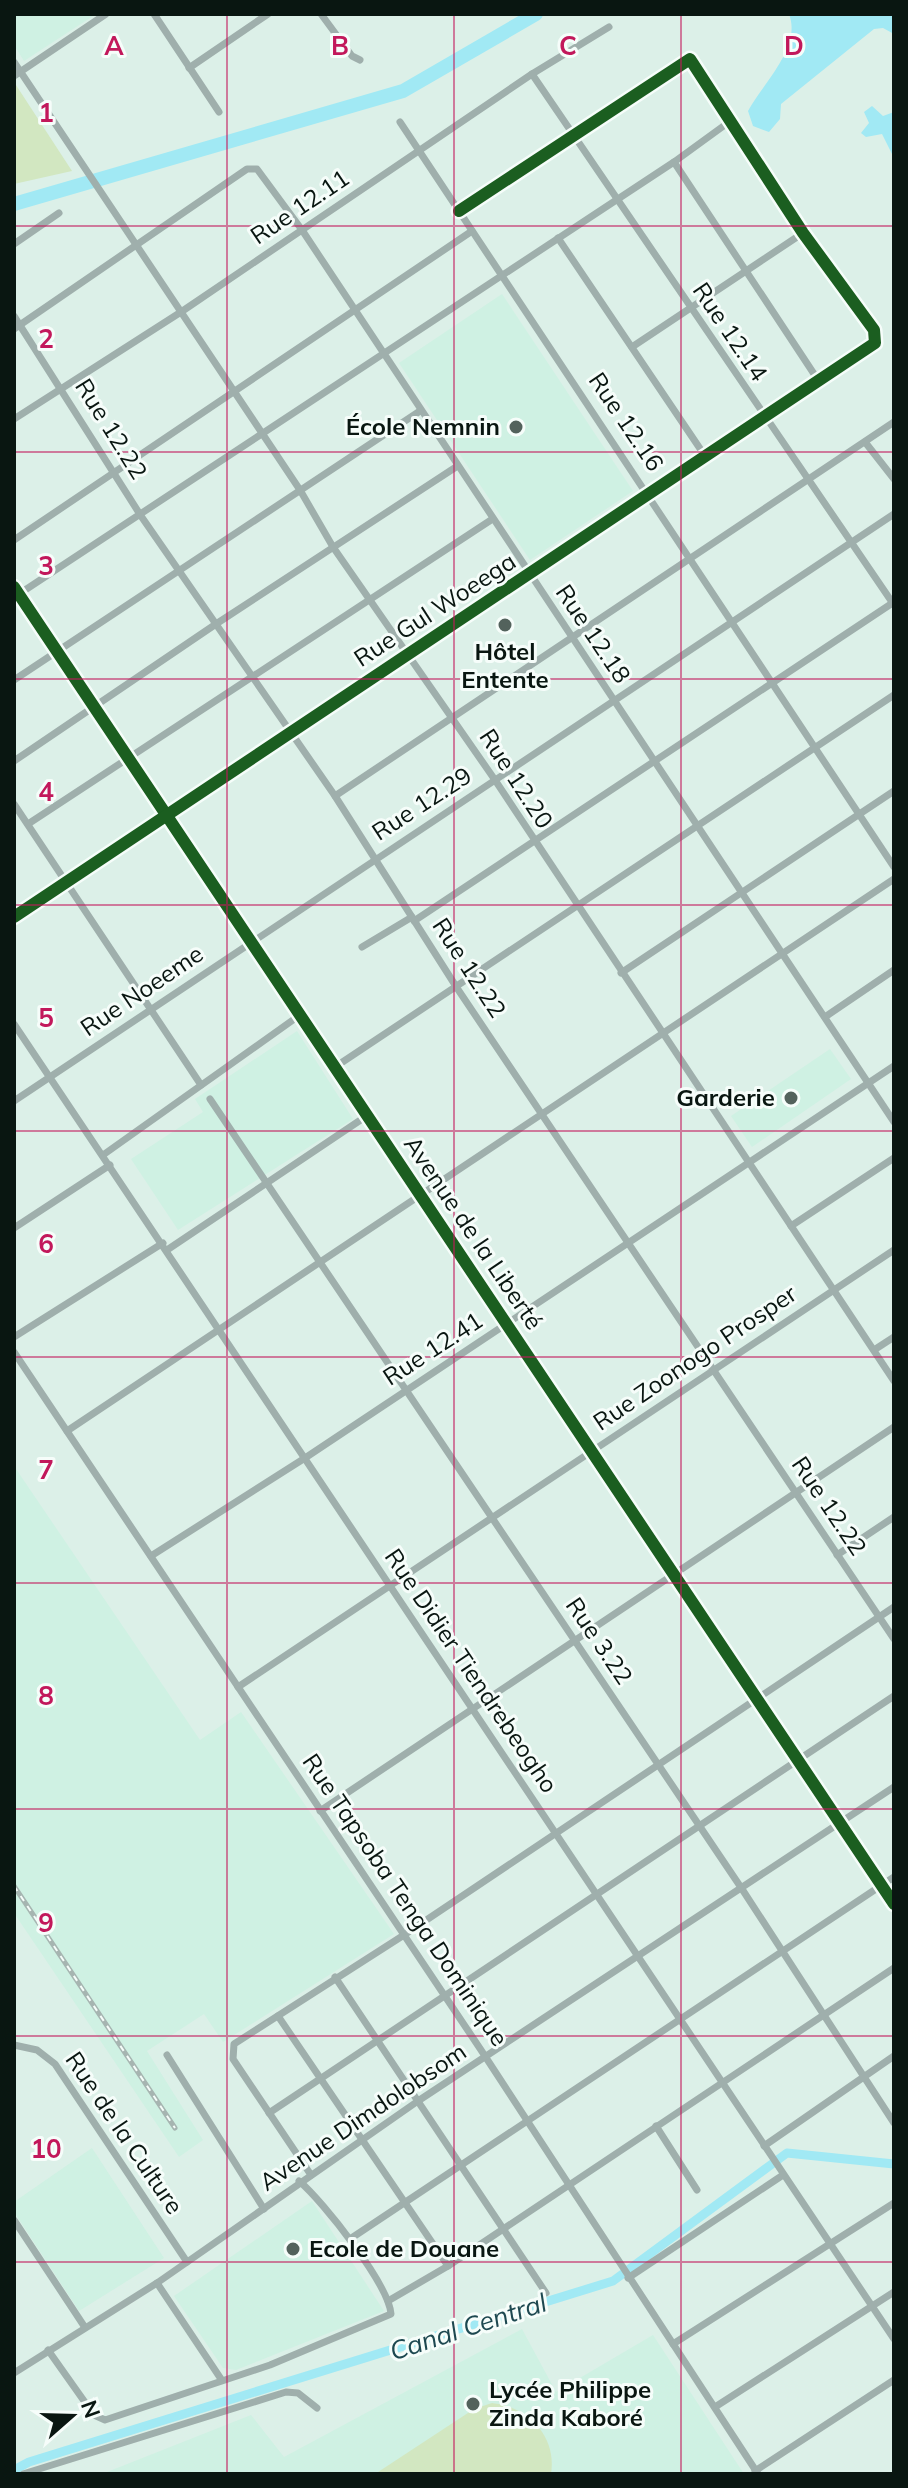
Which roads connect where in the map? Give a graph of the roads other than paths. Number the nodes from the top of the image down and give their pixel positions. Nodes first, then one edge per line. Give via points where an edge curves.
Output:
1 (106, 14) edge
2 (154, 14) edge
3 (268, 14) edge
4 (321, 14) edge
5 (609, 27) dead end
6 (360, 60) dead end
7 (14, 62) edge
8 (189, 68) junction
9 (17, 74) edge
10 (532, 74) junction
11 (219, 112) dead end
12 (400, 122) dead end
13 (729, 122) junction
14 (573, 135) junction
15 (419, 149) junction
16 (674, 162) junction
17 (616, 198) junction
18 (459, 211) junction
19 (59, 213) dead end
20 (302, 230) junction
21 (472, 231) junction
22 (803, 233) junction
23 (558, 238) junction
24 (14, 244) edge
25 (137, 247) junction
26 (746, 271) junction
27 (502, 275) junction
28 (689, 308) junction
29 (356, 311) junction
30 (181, 312) junction
31 (14, 316) edge
32 (17, 327) edge
33 (632, 347) junction
34 (382, 353) junction
35 (818, 380) junction
36 (62, 388) junction
37 (233, 390) junction
38 (420, 411) junction
39 (763, 416) junction
40 (14, 419) edge
41 (894, 422) edge
42 (262, 434) junction
43 (865, 442) junction
44 (705, 456) junction
45 (456, 467) junction
46 (114, 472) junction
47 (894, 479) edge
48 (809, 480) junction
49 (300, 490) junction
50 (647, 493) junction
51 (894, 514) edge
52 (141, 516) junction
53 (491, 520) junction
54 (14, 540) edge
55 (850, 543) junction
56 (333, 547) junction
57 (690, 559) junction
58 (179, 570) junction
59 (529, 575) junction
60 (17, 590) edge
61 (369, 599) junction
62 (894, 603) edge
63 (734, 622) junction
64 (216, 624) junction
65 (571, 637) junction
66 (58, 652) junction
67 (408, 653) junction
68 (253, 675) junction
69 (14, 680) edge
70 (774, 683) junction
71 (894, 695) edge
72 (614, 700) junction
73 (94, 706) junction
74 (452, 720) junction
75 (290, 731) junction
76 (816, 748) junction
77 (129, 759) junction
78 (14, 761) edge
79 (654, 764) junction
80 (495, 780) junction
81 (894, 791) edge
82 (335, 796) junction
83 (14, 804) edge
84 (167, 815) junction
85 (858, 815) junction
86 (28, 824) junction
87 (696, 828) junction
88 (534, 842) junction
89 (375, 859) junction
90 (894, 867) edge
91 (894, 879) edge
92 (66, 884) junction
93 (741, 891) junction
94 (579, 907) junction
95 (14, 917) edge
96 (413, 919) junction
97 (251, 941) junction
98 (362, 947) dead end
99 (784, 955) junction
100 (894, 970) edge
101 (621, 973) junction
102 (457, 988) junction
103 (150, 1010) junction
104 (300, 1015) junction
105 (825, 1017) junction
106 (14, 1024) edge
107 (663, 1036) junction
108 (894, 1066) edge
109 (335, 1067) junction
110 (49, 1077) junction
111 (869, 1083) junction
112 (201, 1085) junction
113 (210, 1099) dead end
114 (14, 1101) edge
115 (542, 1114) junction
116 (368, 1115) junction
117 (894, 1122) edge
118 (103, 1155) junction
119 (894, 1158) edge
120 (748, 1161) junction
121 (110, 1165) junction
122 (267, 1184) junction
123 (422, 1195) junction
124 (791, 1226) junction
125 (14, 1228) edge
126 (628, 1243) junction
127 (165, 1247) junction
128 (894, 1250) edge
129 (320, 1264) junction
130 (832, 1290) junction
131 (507, 1325) junction
132 (219, 1330) junction
133 (14, 1337) edge
134 (894, 1337) edge
135 (874, 1350) junction
136 (14, 1352) edge
137 (712, 1368) junction
138 (894, 1381) edge
139 (405, 1390) junction
140 (894, 1427) edge
141 (67, 1431) junction
142 (594, 1451) junction
143 (305, 1458) junction
144 (795, 1492) junction
145 (490, 1516) junction
146 (894, 1517) edge
147 (837, 1555) junction
148 (151, 1556) junction
149 (675, 1574) junction
150 (389, 1585) junction
151 (894, 1607) edge
152 (879, 1617) junction
153 (894, 1639) edge
154 (574, 1640) junction
155 (238, 1687) junction
156 (894, 1696) edge
157 (757, 1698) junction
158 (475, 1709) junction
159 (800, 1760) junction
160 (659, 1766) junction
161 (894, 1787) edge
162 (320, 1811) junction
163 (841, 1824) junction
164 (700, 1827) junction
165 (555, 1833) junction
166 (894, 1877) edge
167 (882, 1885) junction
168 (742, 1889) junction
169 (597, 1895) junction
170 (894, 1904) edge
171 (404, 1935) junction
172 (783, 1950) junction
173 (638, 1958) junction
174 (894, 1968) edge
175 (335, 1977) junction
176 (445, 1997) junction
177 (825, 2015) junction
178 (278, 2016) junction
179 (681, 2019) junction
180 (376, 2040) junction
181 (14, 2045) edge
182 (167, 2055) dead end
183 (894, 2056) edge
184 (486, 2058) junction
185 (866, 2075) junction
186 (321, 2079) junction
187 (723, 2081) junction
188 (418, 2101) junction
189 (269, 2113) junction
190 (527, 2121) junction
191 (894, 2123) edge
192 (656, 2126) junction
193 (363, 2140) junction
194 (764, 2146) junction
195 (460, 2164) junction
196 (311, 2175) junction
197 (783, 2175) junction
198 (299, 2181) junction
199 (569, 2184) junction
200 (697, 2190) dead end
201 (894, 2203) edge
202 (405, 2204) junction
203 (264, 2209) junction
204 (14, 2220) edge
205 (503, 2226) junction
206 (18, 2232) edge
207 (350, 2239) junction
208 (830, 2246) junction
209 (187, 2262) junction
210 (448, 2266) junction
211 (628, 2278) junction
212 (157, 2283) junction
213 (894, 2292) edge
214 (546, 2293) dead end
215 (388, 2301) junction
216 (871, 2307) junction
217 (84, 2326) junction
218 (894, 2339) edge
219 (673, 2344) junction
220 (48, 2350) junction
221 (14, 2373) edge
222 (221, 2379) junction
223 (894, 2380) edge
224 (715, 2407) junction
225 (317, 2408) dead end
226 (757, 2472) edge
227 (23, 2474) edge

1 - 9 street
2 - 8 street
3 - 8 street
4 - 6 street
5 - 10 street, Rue 12.11
7 - 9 street, Rue 12.20
8 - 11 street
9 - 25 street, Rue 12.20
10 - 14 street, Rue 12.14
10 - 15 street, Rue 12.11
12 - 15 street, Rue 12.16
13 - 14 street via 687,59
13 - 16 street
13 - 22 street
14 - 17 street, Rue 12.14
14 - 18 street
15 - 18 street, Rue 12.16
15 - 20 street, Rue 12.11
16 - 17 street
16 - 26 street
17 - 23 street
17 - 28 street, Rue 12.14
18 - 21 street, Rue 12.16
19 - 24 street
20 - 25 street, Rue 12.18 via 257,169 247,169
20 - 29 street, Rue 12.18
20 - 30 street, Rue 12.11
21 - 27 street, Rue 12.16
21 - 29 street
22 - 26 street
22 - 35 street, Rue Gul Woeega via 876,337 871,347
23 - 27 street
23 - 33 street
25 - 30 street, Rue 12.20
25 - 32 street
26 - 28 street
26 - 35 street
27 - 34 street
27 - 50 street, Rue 12.16
28 - 33 street
28 - 39 street, Rue 12.14
29 - 34 street, Rue 12.18
29 - 37 street
30 - 36 street, Rue 12.11
30 - 37 street, Rue 12.20
31 - 32 street, Rue 12.22
32 - 36 street, Rue 12.22
33 - 44 street
34 - 38 street, Rue 12.18
34 - 42 street
35 - 39 street, Rue Gul Woeega
36 - 40 street, Rue 12.11
36 - 46 street, Rue 12.22
37 - 42 street, Rue 12.20
37 - 46 street
38 - 45 street, Rue 12.18
38 - 49 street
39 - 44 street, Rue Gul Woeega
39 - 48 street, Rue 12.14
41 - 43 street
42 - 49 street, Rue 12.20
42 - 52 street
43 - 47 street
43 - 48 street
44 - 50 street, Rue Gul Woeega
45 - 53 street, Rue 12.18
45 - 56 street
46 - 52 street, Rue 12.22
46 - 54 street
48 - 55 street, Rue 12.14
48 - 57 street
49 - 56 street, Rue 12.20
49 - 58 street
50 - 57 street, Rue 12.16
50 - 59 street, Rue Gul Woeega
51 - 55 street, Rue 12.29
52 - 58 street, Rue 12.22
52 - 60 street
53 - 59 street, Rue 12.18
53 - 61 street
55 - 62 street, Rue 12.14
55 - 63 street, Rue 12.29
56 - 61 street, Rue 12.20
56 - 64 street
57 - 63 street, Rue 12.16
57 - 65 street
58 - 64 street, Rue 12.22
58 - 66 street
59 - 65 street, Rue 12.18
59 - 67 street, Rue Gul Woeega
60 - 66 main road, Avenue de la Liberté
61 - 67 street, Rue 12.20
61 - 68 street
62 - 70 street
63 - 70 street, Rue 12.16
63 - 72 street, Rue 12.29
64 - 68 street, Rue 12.22
64 - 73 street
65 - 72 street, Rue 12.18
65 - 74 street
66 - 69 street
66 - 73 main road, Avenue de la Liberté
67 - 74 street, Rue 12.20
67 - 75 street, Rue Gul Woeega
68 - 75 street, Rue 12.22
68 - 77 street
70 - 76 street, Rue 12.16
70 - 79 street
71 - 76 street
72 - 79 street, Rue 12.18
72 - 80 street, Rue 12.29
73 - 77 main road, Avenue de la Liberté
73 - 78 street
74 - 80 street, Rue 12.20
74 - 82 street
75 - 82 street, Rue 12.22
75 - 84 street, Rue Gul Woeega
76 - 85 street, Rue 12.16
76 - 87 street
77 - 84 main road, Avenue de la Liberté
77 - 86 street
79 - 87 street, Rue 12.18
79 - 88 street
80 - 88 street, Rue 12.20
80 - 89 street, Rue 12.29
81 - 85 street
82 - 89 street, Rue 12.22
83 - 86 street
84 - 92 street, Rue Gul Woeega
84 - 97 main road, Avenue de la Liberté
85 - 90 street, Rue 12.16
85 - 93 street
86 - 92 street
87 - 93 street, Rue 12.18
87 - 94 street
88 - 94 street, Rue 12.20
88 - 96 street
89 - 96 street, Rue 12.22
89 - 97 street, Rue 12.29
91 - 99 street
92 - 95 street, Rue Gul Woeega
92 - 103 street
93 - 99 street, Rue 12.18
93 - 101 street
94 - 101 street, Rue 12.20
94 - 102 street
96 - 98 street
96 - 102 street, Rue 12.22
97 - 103 street, Rue Noeeme
97 - 104 main road, Avenue de la Liberté
99 - 105 street, Rue 12.18
99 - 107 street
100 - 105 street
101 - 107 street, Rue 12.20
102 - 109 street
102 - 115 street, Rue 12.22
103 - 110 street, Rue Noeeme
103 - 112 street
104 - 109 main road, Avenue de la Liberté
104 - 112 street
105 - 111 street, Rue 12.18
106 - 110 street, Rue Didier Tiendrebeogho
107 - 115 street
107 - 120 street, Rue 12.20
108 - 111 street, Rue 12.41
109 - 116 main road, Avenue de la Liberté
110 - 114 street, Rue Noeeme
110 - 118 street, Rue Didier Tiendrebeogho
111 - 117 street, Rue 12.18
111 - 120 street, Rue 12.41
112 - 118 street
113 - 122 street, Rue 3.22
115 - 123 street
115 - 126 street, Rue 12.22
116 - 122 street
116 - 123 main road, Avenue de la Liberté
118 - 121 street, Rue Didier Tiendrebeogho
119 - 124 street
120 - 124 street, Rue 12.20
120 - 126 street, Rue 12.41
121 - 125 street
121 - 127 street, Rue Didier Tiendrebeogho
122 - 127 street
122 - 129 street, Rue 3.22
123 - 129 street
123 - 131 main road, Avenue de la Liberté
124 - 130 street, Rue 12.20
126 - 131 street, Rue 12.41
126 - 137 street, Rue 12.22
127 - 132 street, Rue Didier Tiendrebeogho
127 - 133 street
128 - 130 street, Rue Zoonogo Prosper
129 - 132 street
129 - 139 street, Rue 3.22
130 - 135 street, Rue 12.20
130 - 137 street, Rue Zoonogo Prosper
131 - 139 street, Rue 12.41
131 - 142 main road, Avenue de la Liberté
132 - 141 street
132 - 143 street, Rue Didier Tiendrebeogho
134 - 135 street
135 - 138 street, Rue 12.20
136 - 141 street, Rue Tapsoba Tenga Dominique
137 - 142 street, Rue Zoonogo Prosper
137 - 144 street, Rue 12.22
139 - 143 street, Rue 12.41
139 - 145 street, Rue 3.22
140 - 144 street
141 - 148 street, Rue Tapsoba Tenga Dominique
142 - 145 street, Rue Zoonogo Prosper
142 - 149 main road, Avenue de la Liberté
143 - 148 street, Rue 12.41
143 - 150 street, Rue Didier Tiendrebeogho
144 - 147 street, Rue 12.22
144 - 149 street
145 - 150 street, Rue Zoonogo Prosper
145 - 154 street, Rue 3.22
146 - 147 street
147 - 152 street, Rue 12.22
148 - 155 street, Rue Tapsoba Tenga Dominique
149 - 154 street
149 - 157 main road, Avenue de la Liberté
150 - 155 street, Rue Zoonogo Prosper
150 - 158 street, Rue Didier Tiendrebeogho
151 - 152 street
152 - 153 street, Rue 12.22
152 - 157 street
154 - 158 street
154 - 160 street, Rue 3.22
155 - 162 street, Rue Tapsoba Tenga Dominique
156 - 159 street
157 - 159 main road, Avenue de la Liberté
157 - 160 street
158 - 162 street
158 - 165 street, Rue Didier Tiendrebeogho
159 - 163 main road, Avenue de la Liberté
159 - 164 street
160 - 164 street, Rue 3.22
160 - 165 street
161 - 163 street, Avenue Dimdolobsom
162 - 171 street, Rue Tapsoba Tenga Dominique
163 - 167 main road, Avenue de la Liberté
163 - 168 street, Avenue Dimdolobsom
164 - 168 street, Rue 3.22
164 - 169 street
165 - 169 street, Rue Didier Tiendrebeogho
165 - 171 street
166 - 167 street
167 - 170 main road, Avenue de la Liberté
167 - 172 street
168 - 172 street, Rue 3.22
168 - 173 street, Avenue Dimdolobsom
169 - 173 street, Rue Didier Tiendrebeogho
169 - 176 street
171 - 175 street
171 - 176 street, Rue Tapsoba Tenga Dominique
172 - 177 street, Rue 3.22
172 - 179 street
173 - 179 street, Rue Didier Tiendrebeogho
173 - 184 street, Avenue Dimdolobsom
174 - 177 street
175 - 178 street
175 - 180 street
176 - 180 street
176 - 184 street, Rue Tapsoba Tenga Dominique
177 - 185 street, Rue 3.22
177 - 187 street
178 - 186 street
178 - 189 street via 234,2044 233,2059
179 - 187 street, Rue Didier Tiendrebeogho
179 - 190 street
180 - 186 street
180 - 188 street
181 - 209 street, Rue de la Culture via 37,2050 55,2064
182 - 203 street
183 - 185 street
184 - 188 street, Avenue Dimdolobsom
184 - 190 street, Rue Tapsoba Tenga Dominique
185 - 191 street, Rue 3.22
185 - 194 street
186 - 189 street
186 - 193 street
187 - 192 street
187 - 194 street, Rue Didier Tiendrebeogho
188 - 193 street, Avenue Dimdolobsom
188 - 195 street
189 - 196 street
190 - 195 street
190 - 199 street, Rue Tapsoba Tenga Dominique
192 - 199 street
192 - 200 street
193 - 196 street, Avenue Dimdolobsom
193 - 202 street
194 - 197 street, Rue Didier Tiendrebeogho
195 - 202 street
195 - 205 street
196 - 198 street, Avenue Dimdolobsom
197 - 208 street, Rue Didier Tiendrebeogho
197 - 211 street
198 - 203 street, Avenue Dimdolobsom
198 - 207 street
199 - 205 street
199 - 211 street, Rue Tapsoba Tenga Dominique
201 - 208 street
202 - 207 street
202 - 210 street
203 - 209 street, Avenue Dimdolobsom
204 - 206 street
205 - 210 street
205 - 214 street
206 - 217 street
207 - 215 street
208 - 216 street, Rue Didier Tiendrebeogho
208 - 219 street
209 - 212 street, Avenue Dimdolobsom
210 - 215 street
211 - 219 street, Rue Tapsoba Tenga Dominique
212 - 217 street, Avenue Dimdolobsom
212 - 222 street
213 - 216 street
215 - 222 street via 391,2314 270,2365
216 - 218 street, Rue Didier Tiendrebeogho
216 - 224 street
217 - 220 street, Avenue Dimdolobsom
219 - 224 street, Rue Tapsoba Tenga Dominique
220 - 221 street, Avenue Dimdolobsom
220 - 222 street via 101,2420
223 - 226 street
224 - 226 street, Rue Tapsoba Tenga Dominique
225 - 227 street via 298,2393 286,2392

